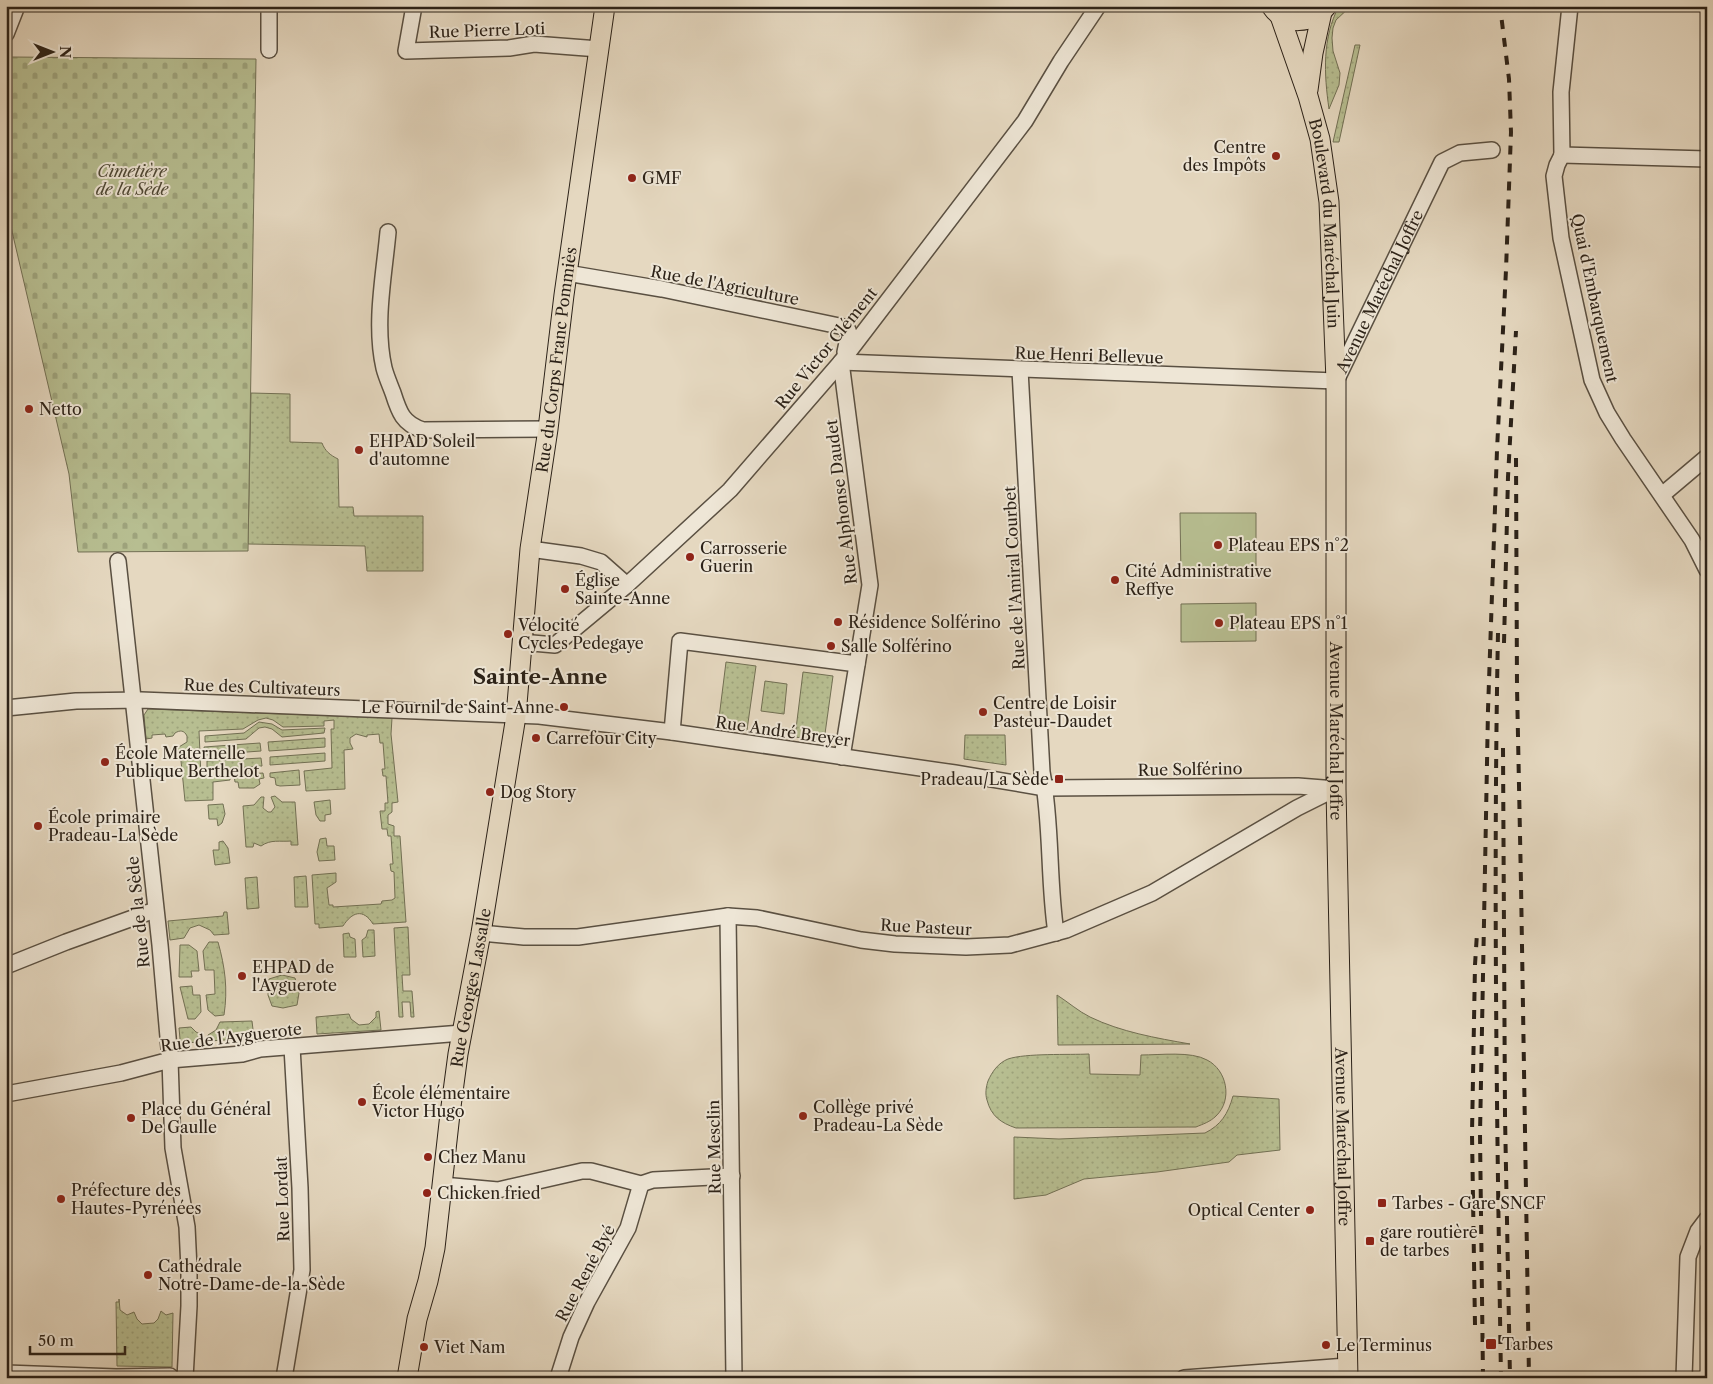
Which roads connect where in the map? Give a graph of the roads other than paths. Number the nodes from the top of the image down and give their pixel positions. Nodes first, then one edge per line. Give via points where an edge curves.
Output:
1 (17, 6) edge
2 (270, 6) edge
3 (414, 6) edge
4 (605, 6) edge
5 (1098, 6) edge
6 (1570, 6) edge
7 (1325, 9) edge
8 (1276, 11) edge
9 (6, 34) edge
10 (599, 49) junction
11 (269, 50) dead end
12 (1309, 102) junction
13 (1492, 150) dead end
14 (1562, 155) junction
15 (1707, 159) edge
16 (388, 232) dead end
17 (567, 273) junction
18 (843, 359) junction
19 (1020, 370) junction
20 (1336, 382) junction
21 (548, 430) junction
22 (1707, 457) edge
23 (1662, 495) junction
24 (530, 549) junction
25 (118, 561) dead end
26 (1707, 570) edge
27 (627, 585) junction
28 (521, 642) junction
29 (857, 664) junction
30 (133, 700) junction
31 (6, 708) edge
32 (516, 716) junction
33 (672, 732) junction
34 (842, 757) junction
35 (1045, 788) junction
36 (1336, 789) junction
37 (156, 910) junction
38 (728, 916) junction
39 (481, 933) junction
40 (1056, 933) junction
41 (6, 966) edge
42 (462, 1033) junction
43 (292, 1047) junction
44 (170, 1060) junction
45 (6, 1094) edge
46 (732, 1176) junction
47 (641, 1184) junction
48 (442, 1185) junction
49 (1707, 1219) edge
50 (1348, 1372) edge
51 (6, 1373) edge
52 (172, 1378) edge
53 (185, 1378) edge
54 (284, 1378) edge
55 (407, 1378) edge
56 (558, 1378) edge
57 (734, 1378) edge
58 (1184, 1378) edge
59 (1684, 1378) edge

1 - 9 street
2 - 11 street
3 - 10 street, Rue Pierre Loti via 406,51 508,48 534,44
4 - 10 main road, Rue du Corps Franc Pommiès
5 - 18 street, Rue Victor Clément via 1025,121
6 - 14 street, Quai d'Embarquement via 1561,92
7 - 8 main road via 1302,21 1291,20
7 - 12 main road, Boulevard du Maréchal Juin via 1313,53
8 - 12 main road, Boulevard du Maréchal Juin
10 - 17 main road, Rue du Corps Franc Pommiès
12 - 20 main road, Boulevard du Maréchal Juin via 1320,139 1329,202
13 - 20 street, Avenue Maréchal Joffre via 1460,153 1442,162
14 - 15 street
14 - 23 street, Quai d'Embarquement via 1554,176 1561,238 1592,380 1607,413
16 - 21 street via 381,349 396,403 408,424 423,430
17 - 18 street, Rue de l'Agriculture via 844,326 849,333
17 - 21 main road, Rue du Corps Franc Pommiès
18 - 19 street, Rue Henri Bellevue
18 - 27 street, Rue Victor Clément via 730,490
18 - 29 street, Rue Alphonse Daudet via 870,585
19 - 20 street, Rue Henri Bellevue
19 - 35 street, Rue de l'Amiral Courbet
20 - 36 main road, Avenue Maréchal Joffre
21 - 24 main road, Rue du Corps Franc Pommiès
22 - 23 street
23 - 26 street, Quai d'Embarquement via 1692,540
24 - 27 street via 601,562
24 - 28 main road, Rue du Corps Franc Pommiès
25 - 30 street, Rue de la Sède
27 - 28 street, Rue Victor Clément via 555,645
28 - 32 main road, Rue du Corps Franc Pommiès
29 - 33 street via 680,641
29 - 34 street, Rue Alphonse Daudet
30 - 31 street, Rue des Cultivateurs
30 - 32 street, Rue des Cultivateurs
30 - 37 street, Rue de la Sède
32 - 33 street, Rue André Breyer
32 - 39 main road, Rue Georges Lassalle
33 - 34 street, Rue André Breyer
34 - 35 street, Rue André Breyer
35 - 36 street, Rue Solférino via 1298,786
35 - 40 street, Rue de l'Amiral Courbet
36 - 40 street, Rue Pasteur via 1297,808 1152,894
36 - 50 main road, Avenue Maréchal Joffre
37 - 41 street
37 - 44 street, Rue de la Sède
38 - 39 street, Rue Pasteur via 578,937
38 - 40 street, Rue Pasteur via 757,918 861,940 904,944 989,947
38 - 46 street, Rue Mesclin
39 - 42 main road, Rue Georges Lassalle
42 - 43 street, Rue de l'Ayguerote
42 - 48 main road, Rue Georges Lassalle
43 - 44 street, Rue de l'Ayguerote
43 - 54 street, Rue Lordat via 302,1270
44 - 45 street, Rue de l'Ayguerote via 121,1074
44 - 53 street via 173,1148 187,1227 190,1270
46 - 47 street via 653,1180
46 - 57 street, Rue Mesclin
47 - 48 street via 582,1171 498,1190
47 - 56 street, Rue René Byé via 628,1228 571,1338
48 - 55 main road, Rue Georges Lassalle via 435,1248 417,1319
49 - 59 street via 1698,1231 1688,1257
50 - 58 street
51 - 52 street

